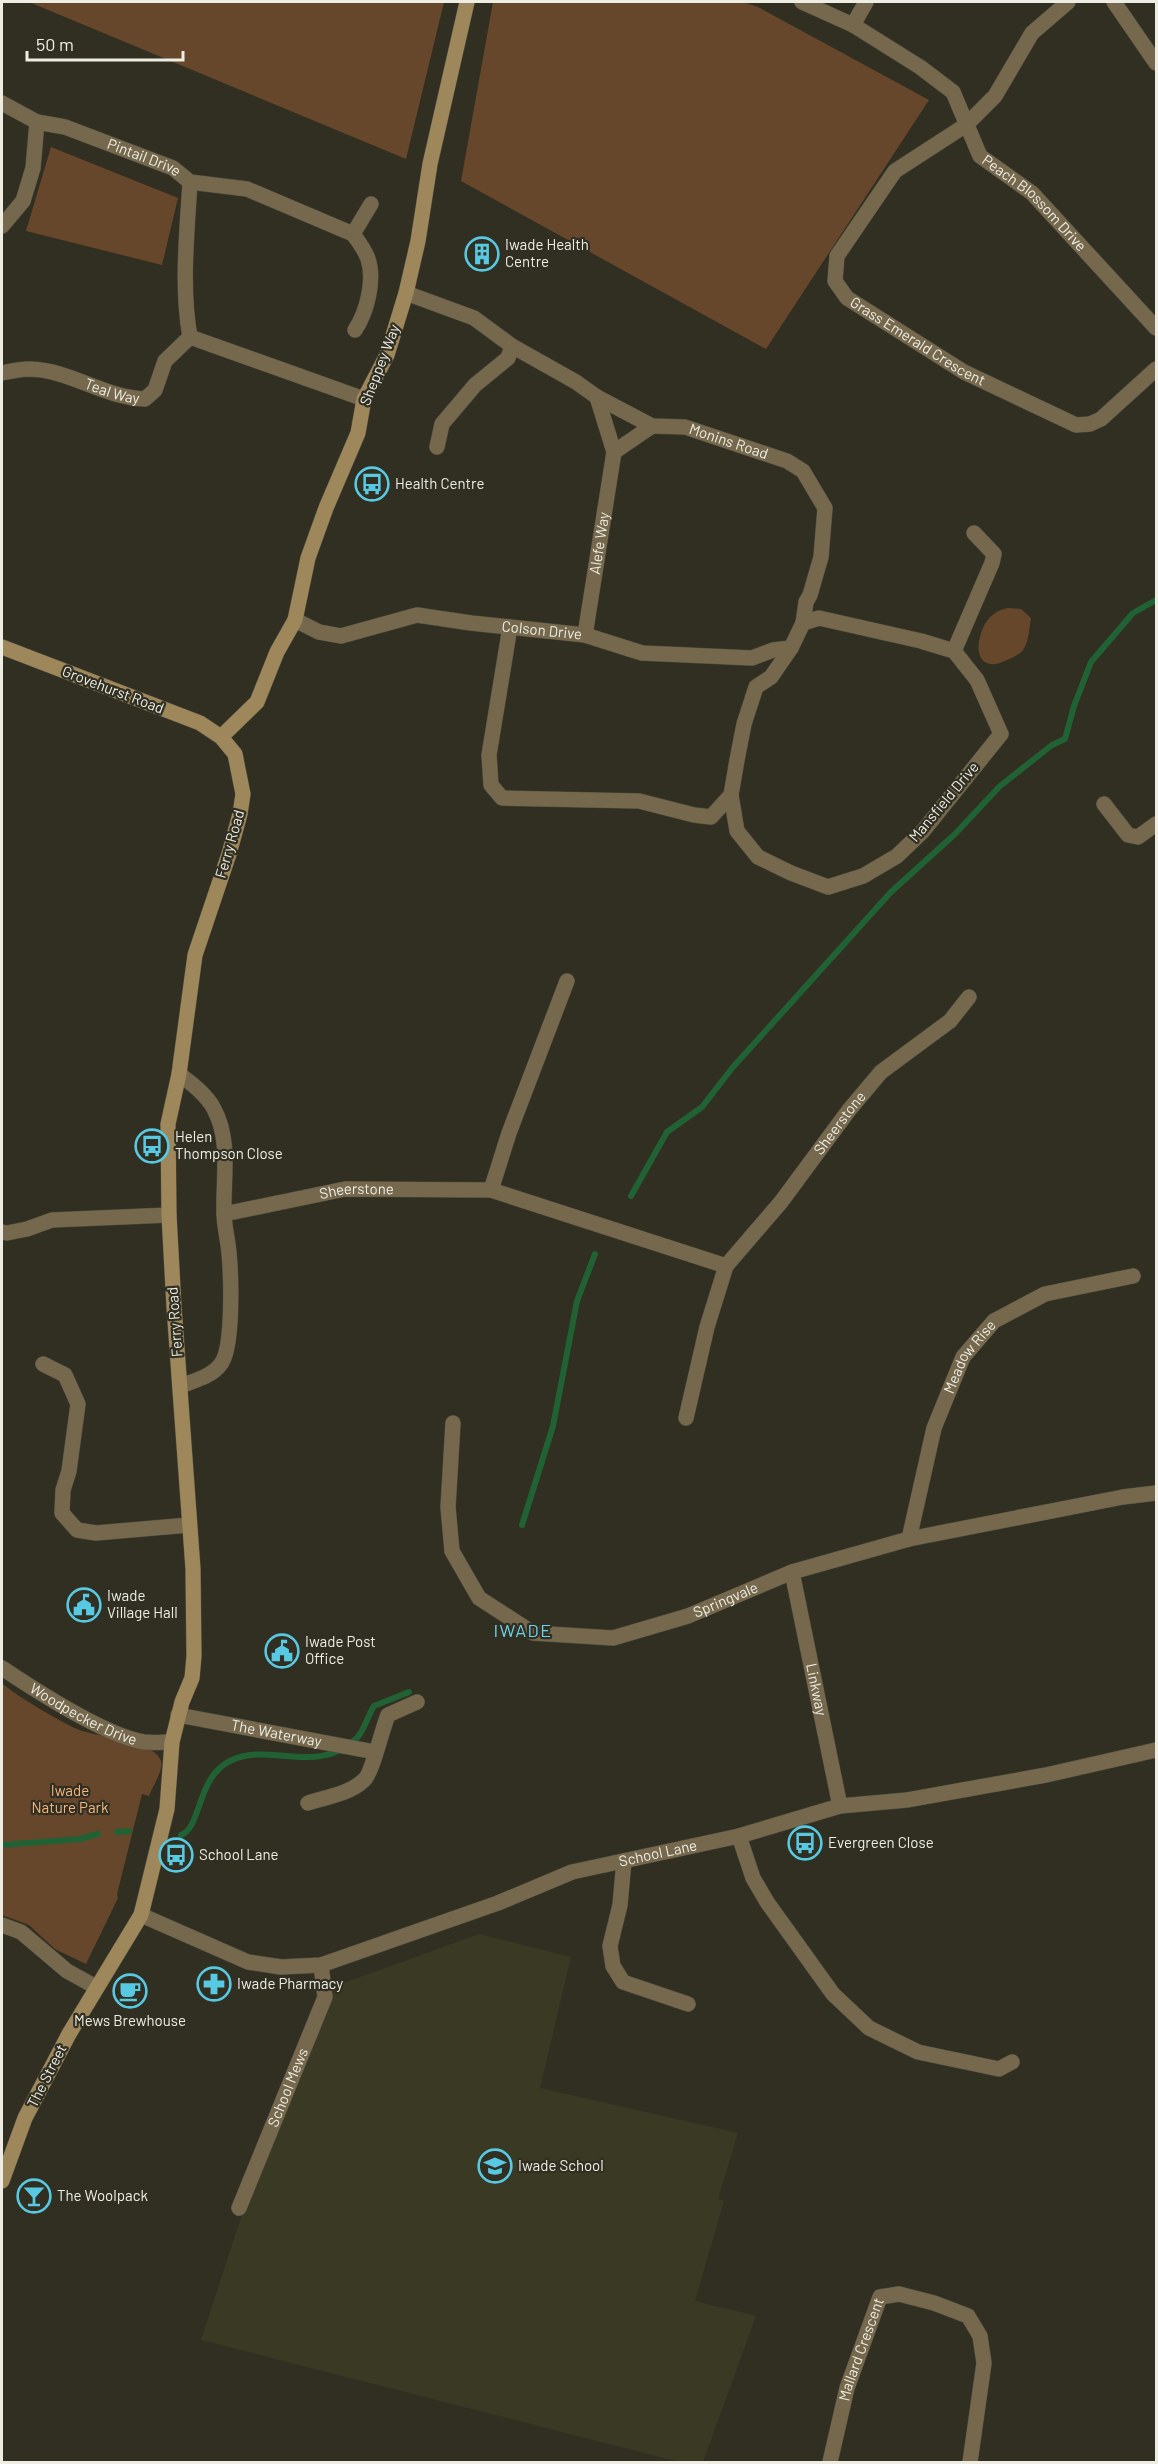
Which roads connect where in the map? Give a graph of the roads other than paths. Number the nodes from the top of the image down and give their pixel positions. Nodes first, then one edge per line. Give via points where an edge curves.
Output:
1 (467, 2) edge
2 (802, 2) edge
3 (866, 2) edge
4 (1068, 2) edge
5 (1114, 2) edge
6 (853, 25) junction
7 (1156, 63) edge
8 (2, 103) edge
9 (37, 123) junction
10 (966, 125) junction
11 (190, 182) junction
12 (371, 204) dead end
13 (2, 226) edge
14 (353, 234) junction
15 (406, 293) junction
16 (1156, 328) edge
17 (355, 330) dead end
18 (190, 337) junction
19 (512, 346) junction
20 (1156, 369) edge
21 (2, 373) edge
22 (597, 397) junction
23 (364, 399) junction
24 (652, 426) junction
25 (437, 447) dead end
26 (614, 452) junction
27 (974, 533) dead end
28 (295, 620) junction
29 (803, 623) junction
30 (510, 627) junction
31 (585, 635) junction
32 (2, 646) edge
33 (791, 648) junction
34 (954, 651) junction
35 (221, 737) junction
36 (731, 795) junction
37 (1104, 804) dead end
38 (1156, 824) edge
39 (567, 981) dead end
40 (969, 997) dead end
41 (179, 1074) junction
42 (491, 1190) junction
43 (224, 1214) junction
44 (169, 1215) junction
45 (2, 1232) edge
46 (726, 1266) junction
47 (1133, 1276) dead end
48 (43, 1364) dead end
49 (180, 1386) junction
50 (686, 1418) dead end
51 (453, 1422) dead end
52 (1156, 1493) edge
53 (189, 1525) junction
54 (909, 1539) junction
55 (792, 1572) junction
56 (2, 1668) edge
57 (417, 1702) dead end
58 (178, 1716) junction
59 (172, 1742) junction
60 (1156, 1750) edge
61 (375, 1752) junction
62 (308, 1803) dead end
63 (840, 1806) junction
64 (739, 1836) junction
65 (624, 1860) junction
66 (141, 1915) junction
67 (2, 1925) edge
68 (321, 1965) junction
69 (96, 1987) junction
70 (688, 2004) dead end
71 (1012, 2062) dead end
72 (2, 2181) edge
73 (239, 2208) dead end
74 (830, 2463) edge
75 (970, 2463) edge

1 - 15 street, Sheppey Way
2 - 6 street, Peach Blossom Drive
3 - 6 street
4 - 10 street, Grass Emerald Crescent via 1032,33 995,96
5 - 7 street
6 - 10 street, Peach Blossom Drive via 953,92
8 - 9 street, Pintail Drive
9 - 11 street, Pintail Drive via 65,127 113,143 173,168
9 - 13 street via 33,168 23,201
10 - 16 street, Peach Blossom Drive via 980,156 1032,193
10 - 20 street, Grass Emerald Crescent via 895,171 837,256 835,281 846,298 964,372 1076,425 1101,419
11 - 14 street, Pintail Drive via 247,189
11 - 18 street via 186,250
12 - 14 street
14 - 17 street via 369,261 370,283 362,320
15 - 19 street, Monins Road via 474,318
15 - 23 street, Sheppey Way via 387,355
18 - 21 street, Teal Way via 165,361 155,390 145,399 129,399 59,374 30,369
18 - 23 street
19 - 22 street, Monins Road
19 - 25 street via 508,358 475,385 442,424
22 - 24 street, Monins Road
22 - 26 street, Alefe Way
23 - 28 street, Sheppey Way via 358,433 308,558
24 - 26 street
24 - 29 street, Monins Road via 685,427 787,461 802,471 825,508 821,557
26 - 31 street, Alefe Way
27 - 34 street via 994,554 993,563
28 - 30 street, Colson Drive via 319,632 341,636 417,615
28 - 35 street, Sheppey Way via 256,702
29 - 33 street, Mansfield Drive
29 - 34 street via 819,618
30 - 31 street, Colson Drive
30 - 36 street via 489,755 490,786 502,798 639,801 711,818
31 - 33 street, Colson Drive via 642,653 752,658
32 - 35 street, Grovehurst Road via 200,723
33 - 36 street, Mansfield Drive via 771,677 756,687 744,724
34 - 36 street, Mansfield Drive via 978,680 1001,734 923,831 897,856 863,876 828,887 758,857 737,831
35 - 41 street, Ferry Road via 235,754 243,794 229,854 195,956
37 - 38 street via 1128,835 1138,837
39 - 42 street
40 - 46 street, Sheerstone via 950,1021 881,1072 781,1202
41 - 43 street via 214,1108 222,1132
41 - 44 street, Ferry Road via 168,1124
42 - 43 street, Sheerstone via 345,1189
42 - 46 street, Sheerstone
43 - 49 street via 229,1253 230,1341 221,1365 207,1376
44 - 45 street via 52,1220
44 - 49 street, Ferry Road
46 - 50 street, Sheerstone
47 - 54 street, Meadow Rise via 1045,1294 994,1321 963,1357 934,1428
48 - 53 street via 65,1375 78,1404 62,1513 77,1530 96,1533
49 - 53 street, Ferry Road
51 - 55 street, Springvale via 448,1507 452,1551 479,1598 532,1633 613,1638 688,1616
52 - 54 street, Springvale
53 - 58 street, Ferry Road via 194,1656 192,1678
54 - 55 street, Springvale
55 - 63 street, Linkway
56 - 59 street, Woodpecker Drive via 114,1732 144,1742
57 - 61 street via 388,1715
58 - 59 street, Ferry Road
58 - 61 street, The Waterway
59 - 66 street, Ferry Road via 167,1809
60 - 63 street, School Lane via 908,1800
61 - 62 street via 366,1779 352,1789
63 - 64 street, School Lane
64 - 65 street, School Lane
64 - 71 street via 753,1878 767,1902 833,1994 869,2028 918,2052 999,2069
65 - 68 street, School Lane via 572,1872 498,1903
65 - 70 street via 620,1905 610,1946 613,1966 623,1982
66 - 68 street, School Lane via 248,1962 281,1967
66 - 69 street, The Street
67 - 69 street via 21,1932 67,1971
68 - 73 street, School Mews via 325,1997
69 - 72 street, The Street via 25,2118
74 - 75 street, Mallard Crescent via 847,2388 880,2297 899,2294 968,2316 980,2336 984,2363

